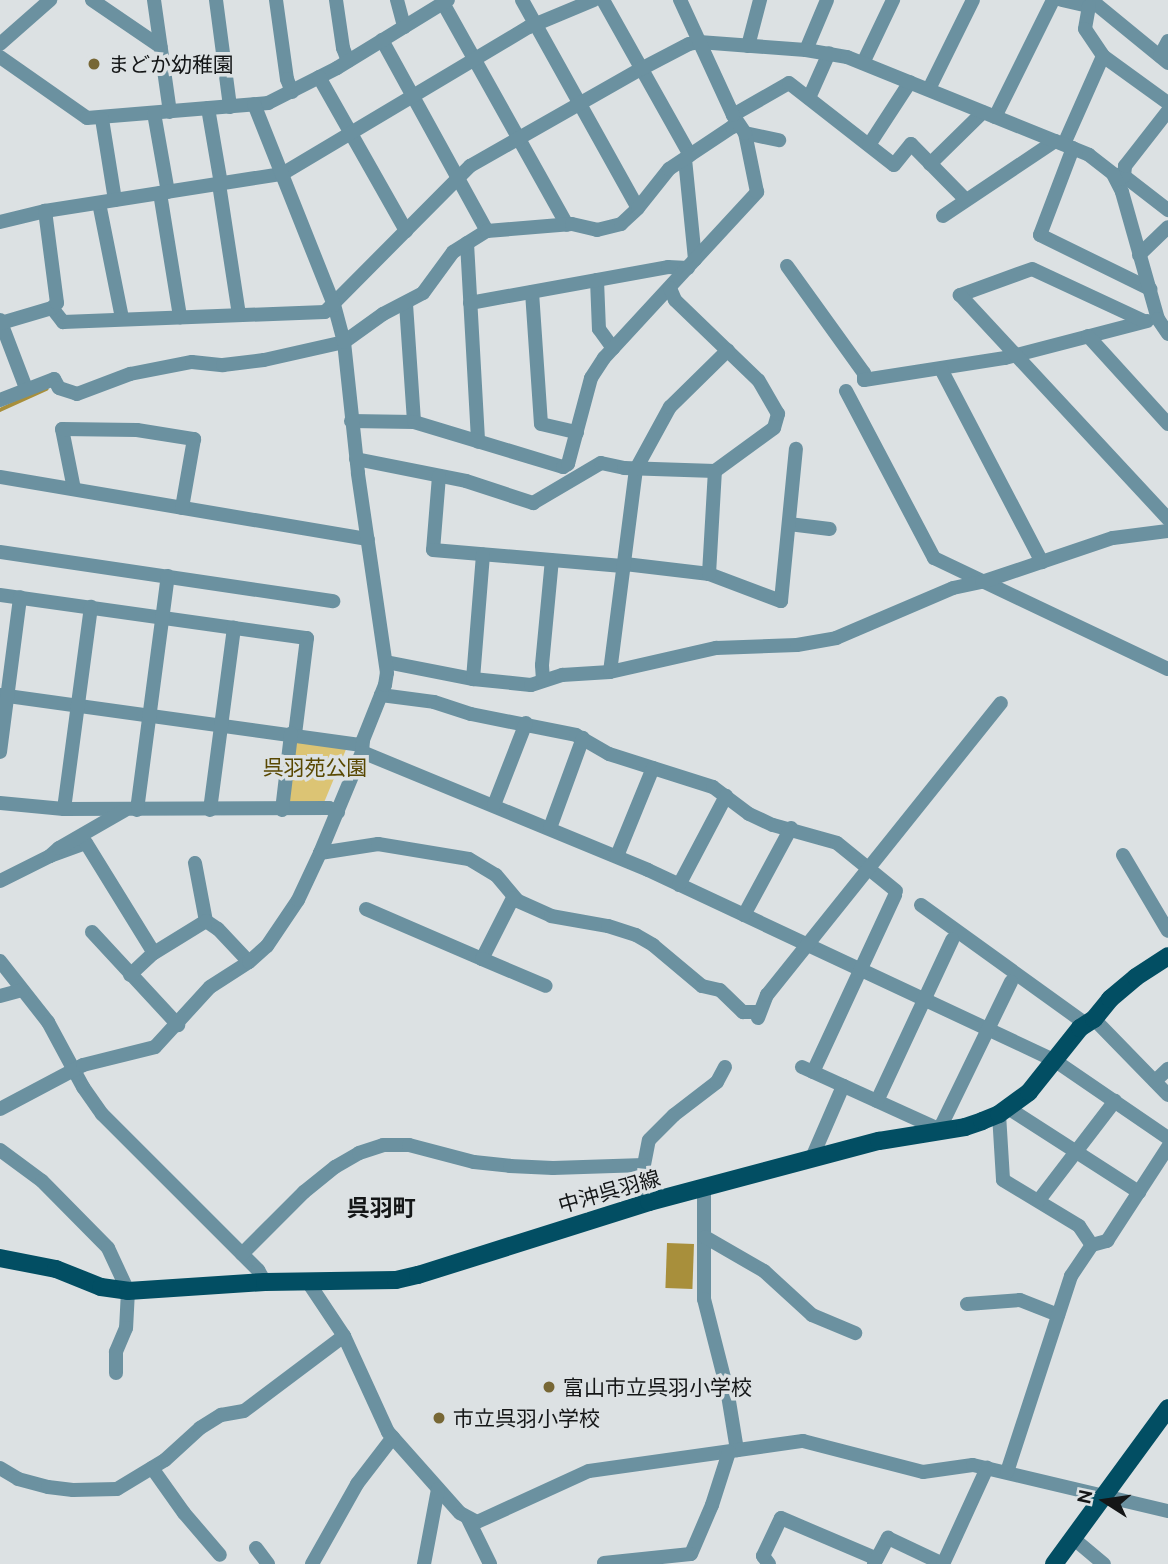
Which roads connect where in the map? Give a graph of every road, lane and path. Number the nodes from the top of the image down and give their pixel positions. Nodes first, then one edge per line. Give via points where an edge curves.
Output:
1 (50, 0) edge
2 (92, 0) edge
3 (155, 0) edge
4 (216, 0) edge
5 (276, 0) edge
6 (336, 0) edge
7 (397, 0) edge
8 (522, 0) edge
9 (594, 0) edge
10 (603, 0) edge
11 (680, 0) edge
12 (760, 0) edge
13 (827, 0) edge
14 (893, 0) edge
15 (972, 0) edge
16 (1053, 0) edge
17 (1062, 0) edge
18 (446, 2) edge
19 (1094, 3) edge
20 (536, 24) junction
21 (404, 27) junction
22 (382, 40) junction
23 (1168, 41) edge
24 (699, 42) junction
25 (0, 44) edge
26 (748, 46) junction
27 (161, 47) junction
28 (806, 50) junction
29 (829, 53) junction
30 (1103, 56) junction
31 (0, 57) edge
32 (474, 59) junction
33 (1164, 60) edge
34 (348, 61) junction
35 (863, 63) junction
36 (641, 69) junction
37 (319, 77) junction
38 (910, 82) junction
39 (929, 89) junction
40 (292, 92) junction
41 (413, 96) junction
42 (809, 98) junction
43 (1167, 102) edge
44 (254, 104) junction
45 (580, 104) junction
46 (230, 107) junction
47 (208, 108) junction
48 (170, 111) junction
49 (154, 113) junction
50 (989, 115) junction
51 (102, 119) junction
52 (739, 124) junction
53 (352, 132) junction
54 (519, 137) junction
55 (779, 140) dead end
56 (1064, 144) junction
57 (869, 145) junction
58 (688, 157) junction
59 (930, 164) junction
60 (282, 174) junction
61 (1118, 175) junction
62 (457, 177) junction
63 (220, 184) junction
64 (164, 192) junction
65 (115, 200) junction
66 (966, 201) junction
67 (99, 203) junction
68 (638, 208) junction
69 (1168, 210) edge
70 (45, 211) junction
71 (943, 216) dead end
72 (0, 222) edge
73 (567, 225) junction
74 (1168, 227) edge
75 (406, 230) junction
76 (487, 231) junction
77 (467, 243) junction
78 (1139, 255) junction
79 (692, 264) junction
80 (787, 266) dead end
81 (597, 280) junction
82 (670, 288) junction
83 (1150, 289) junction
84 (533, 292) junction
85 (470, 303) junction
86 (406, 304) junction
87 (334, 305) junction
88 (52, 308) junction
89 (239, 314) junction
90 (180, 317) junction
91 (122, 318) junction
92 (1151, 320) junction
93 (0, 321) edge
94 (1168, 334) edge
95 (1088, 336) junction
96 (344, 342) junction
97 (613, 348) junction
98 (728, 350) junction
99 (1015, 355) junction
100 (942, 369) junction
101 (26, 388) junction
102 (846, 391) dead end
103 (0, 400) edge
104 (351, 421) junction
105 (414, 422) junction
106 (1168, 424) edge
107 (577, 432) junction
108 (478, 442) junction
109 (796, 449) dead end
110 (356, 460) junction
111 (636, 469) junction
112 (715, 471) junction
113 (439, 476) junction
114 (0, 477) edge
115 (74, 489) junction
116 (183, 508) junction
117 (1168, 519) edge
118 (789, 524) junction
119 (830, 529) dead end
120 (1168, 531) edge
121 (368, 539) junction
122 (0, 552) edge
123 (483, 554) junction
124 (552, 560) junction
125 (1042, 562) junction
126 (625, 565) junction
127 (709, 574) junction
128 (168, 576) junction
129 (982, 582) junction
130 (0, 595) edge
131 (20, 597) junction
132 (333, 601) dead end
133 (90, 607) junction
134 (163, 618) junction
135 (234, 628) junction
136 (386, 662) junction
137 (1168, 669) edge
138 (610, 672) junction
139 (473, 679) junction
140 (543, 680) junction
141 (3, 695) edge
142 (381, 695) junction
143 (1001, 703) dead end
144 (78, 706) junction
145 (150, 715) junction
146 (526, 723) junction
147 (221, 725) junction
148 (293, 734) junction
149 (583, 738) junction
150 (362, 748) junction
151 (0, 752) edge
152 (653, 768) junction
153 (726, 796) junction
154 (0, 803) edge
155 (494, 805) junction
156 (64, 809) junction
157 (131, 810) junction
158 (210, 810) junction
159 (282, 810) junction
160 (338, 811) junction
161 (550, 828) junction
162 (791, 828) junction
163 (320, 853) junction
164 (1124, 855) dead end
165 (50, 856) junction
166 (617, 856) junction
167 (195, 863) dead end
168 (868, 867) junction
169 (0, 881) edge
170 (679, 884) junction
171 (513, 898) junction
172 (921, 905) dead end
173 (366, 909) dead end
174 (744, 915) junction
175 (206, 921) junction
176 (1167, 922) edge
177 (92, 932) dead end
178 (952, 940) dead end
179 (806, 944) junction
180 (154, 953) junction
181 (1168, 956) edge
182 (482, 959) junction
183 (0, 961) edge
184 (249, 962) junction
185 (860, 970) junction
186 (130, 975) junction
187 (1011, 982) dead end
188 (546, 986) dead end
189 (22, 990) junction
190 (0, 996) edge
191 (923, 1000) junction
192 (1090, 1021) junction
193 (178, 1025) junction
194 (988, 1030) junction
195 (1054, 1060) junction
196 (725, 1067) dead end
197 (74, 1069) junction
198 (1168, 1069) edge
199 (1155, 1081) junction
200 (843, 1086) junction
201 (1168, 1095) edge
202 (877, 1101) junction
203 (1115, 1101) junction
204 (0, 1109) edge
205 (1004, 1111) junction
206 (943, 1131) junction
207 (1168, 1139) edge
208 (1168, 1147) edge
209 (0, 1150) edge
210 (1077, 1151) junction
211 (811, 1160) junction
212 (644, 1165) junction
213 (704, 1188) junction
214 (1139, 1192) junction
215 (1039, 1200) junction
216 (649, 1202) junction
217 (705, 1237) junction
218 (1092, 1245) junction
219 (242, 1254) junction
220 (0, 1258) edge
221 (265, 1282) junction
222 (308, 1282) junction
223 (128, 1291) junction
224 (967, 1304) dead end
225 (1058, 1315) junction
226 (855, 1333) dead end
227 (344, 1336) junction
228 (116, 1373) dead end
229 (1168, 1408) edge
230 (393, 1437) junction
231 (733, 1451) junction
232 (0, 1468) edge
233 (152, 1468) junction
234 (987, 1468) junction
235 (1007, 1472) junction
236 (438, 1489) junction
237 (1105, 1496) junction
238 (1168, 1511) edge
239 (468, 1519) junction
240 (1074, 1539) junction
241 (256, 1548) dead end
242 (220, 1555) dead end
243 (694, 1559) edge
244 (875, 1562) edge
245 (604, 1563) edge
246 (268, 1564) edge
247 (312, 1564) edge
248 (424, 1564) edge
249 (490, 1564) edge
250 (769, 1564) edge
251 (1055, 1564) edge
252 (1104, 1564) edge

1 - 25 street
2 - 27 street
3 - 27 street
4 - 46 street
5 - 40 street
6 - 34 street
7 - 21 street
8 - 20 street
9 - 20 street
10 - 36 street
11 - 24 street
12 - 26 street
13 - 28 street
14 - 35 street
15 - 39 street
16 - 50 street
17 - 19 street
18 - 21 street
18 - 32 street
19 - 30 street via 1085,29
19 - 33 street
20 - 32 street
20 - 45 street
21 - 22 street
22 - 34 street
22 - 41 street
23 - 33 street
24 - 26 street
24 - 36 street
24 - 52 street
26 - 28 street
27 - 48 street
28 - 29 street
29 - 35 street
29 - 42 street
30 - 43 street
30 - 56 street
31 - 51 street via 87,118
32 - 41 street
32 - 54 street
34 - 37 street
35 - 38 street
36 - 45 street
36 - 58 street
37 - 40 street
37 - 53 street
38 - 39 street
38 - 57 street
39 - 50 street
40 - 44 street
41 - 53 street
41 - 62 street
42 - 52 street via 789,83
42 - 57 street
43 - 61 street
44 - 46 street
44 - 60 street
45 - 54 street
45 - 68 street
46 - 47 street
47 - 48 street
47 - 63 street
48 - 49 street
49 - 51 street
49 - 64 street
50 - 56 street
50 - 59 street
51 - 65 street
52 - 55 street
52 - 58 street
52 - 79 street via 757,192
53 - 60 street
53 - 75 street
54 - 62 street
54 - 73 street
56 - 61 street
56 - 66 street
56 - 83 street via 1040,235
57 - 59 street via 894,165 911,144
58 - 68 street via 669,169
58 - 79 street
59 - 66 street
60 - 63 street
60 - 87 street
61 - 69 street
61 - 78 street
62 - 75 street
62 - 76 street
63 - 64 street
63 - 89 street
64 - 65 street
64 - 90 street
65 - 67 street
66 - 71 street
67 - 70 street
67 - 91 street
68 - 73 street via 628,220 610,228
70 - 72 street
70 - 88 street via 57,303
73 - 76 street
74 - 78 street
75 - 87 street
76 - 77 street
77 - 85 street
77 - 86 street via 444,261 429,287
78 - 83 street
79 - 81 street
79 - 82 street
80 - 100 street via 864,373 864,380
81 - 84 street
81 - 97 street via 599,329
82 - 97 street
82 - 98 street via 675,300
83 - 92 street
84 - 85 street
84 - 107 street via 541,424
85 - 108 street
86 - 96 street
86 - 105 street
87 - 89 street via 326,312
87 - 96 street
88 - 91 street via 63,322
88 - 93 street
89 - 90 street
90 - 91 street
92 - 94 street
92 - 95 street
92 - 99 street via 1032,270 960,295
93 - 101 street
95 - 99 street
95 - 106 street
96 - 101 street via 264,360 223,365 192,362 130,374 77,394 59,388 54,379
96 - 104 street
97 - 107 street via 591,378
98 - 111 street via 670,407
98 - 112 street via 758,380 778,414 774,428
99 - 100 street
99 - 117 street
100 - 125 street
101 - 103 street
102 - 129 street via 934,558
104 - 105 street
104 - 110 street
105 - 108 street
107 - 108 street via 568,464 563,467
109 - 118 street
110 - 113 street
110 - 121 street
111 - 112 street
111 - 113 street via 601,463 533,503
111 - 126 street
112 - 127 street
113 - 123 street via 433,550
114 - 115 street
115 - 116 street
115 - 116 street via 62,429 137,430 194,439
116 - 121 street
118 - 119 street
118 - 127 street via 781,601
120 - 125 street via 1113,538
121 - 136 street
122 - 128 street
123 - 124 street
123 - 139 street
124 - 126 street
124 - 140 street
125 - 129 street
126 - 127 street
126 - 138 street
128 - 132 street
128 - 134 street
129 - 137 street
129 - 138 street via 953,588 835,638 797,645 716,648
130 - 131 street
131 - 133 street
131 - 141 street
133 - 134 street
133 - 144 street
134 - 135 street
134 - 145 street
135 - 147 street
135 - 148 street via 307,638
136 - 139 street
136 - 142 street
138 - 140 street
139 - 140 street via 531,685
141 - 144 street
141 - 151 street
142 - 146 street
142 - 150 street
143 - 168 street
144 - 145 street
144 - 156 street
145 - 147 street
145 - 157 street
146 - 149 street
146 - 155 street
147 - 148 street
147 - 158 street
148 - 150 street
148 - 159 street
149 - 152 street via 609,754
149 - 161 street
150 - 155 street
150 - 160 street
152 - 153 street
152 - 166 street
153 - 162 street via 749,814
153 - 170 street
154 - 156 street
155 - 161 street
156 - 157 street
157 - 158 street
157 - 165 street
158 - 159 street
159 - 160 street
160 - 163 street
161 - 166 street
162 - 168 street via 838,844
162 - 174 street
163 - 171 street via 378,844 469,859 496,875
163 - 184 street via 298,900 267,946
164 - 176 street
165 - 169 street
165 - 180 street via 86,843
166 - 170 street
167 - 175 street
168 - 179 street
168 - 185 street via 895,893
170 - 174 street
171 - 179 street via 551,916 636,935 702,986 720,990 743,1012 758,1015 767,995
171 - 182 street
172 - 192 street
173 - 182 street
174 - 179 street
175 - 180 street
175 - 184 street
177 - 186 street
178 - 191 street
179 - 185 street
180 - 186 street
181 - 192 main road, 中沖呉羽線 via 1110,999
182 - 188 street
183 - 189 street
184 - 193 street via 210,987
185 - 191 street
185 - 200 street via 807,1069
186 - 193 street
187 - 194 street
189 - 190 street
189 - 197 street via 48,1023
191 - 194 street
191 - 202 street
192 - 195 main road, 中沖呉羽線
192 - 199 street
193 - 197 street via 155,1047
194 - 195 street
194 - 206 street via 942,1124
195 - 203 street
195 - 205 main road, 中沖呉羽線 via 1028,1092
196 - 212 street via 718,1082 652,1136
197 - 204 street
197 - 219 street via 102,1114
198 - 199 street
199 - 201 street
200 - 202 street
200 - 211 street
202 - 206 street
203 - 207 street
203 - 210 street
205 - 206 main road, 中沖呉羽線
205 - 210 street
205 - 215 street via 1003,1180
206 - 211 main road, 中沖呉羽線
208 - 214 street
209 - 223 street via 42,1181 98,1236
210 - 214 street
210 - 215 street
211 - 213 main road, 中沖呉羽線
212 - 216 street
212 - 219 street via 510,1166 409,1145 383,1145 335,1167
213 - 216 main road, 中沖呉羽線
213 - 217 street
214 - 218 street via 1107,1241
215 - 218 street via 1079,1226
216 - 222 main road, 中沖呉羽線 via 418,1275 396,1280
217 - 226 street via 764,1271 812,1315
217 - 231 street via 705,1299 727,1389
218 - 225 street via 1071,1276
219 - 221 street
220 - 223 main road, 中沖呉羽線
221 - 222 main road, 中沖呉羽線
221 - 223 main road, 中沖呉羽線
222 - 227 street
223 - 228 street
224 - 225 street via 1020,1300
225 - 235 street
227 - 230 street
227 - 233 street via 244,1411 221,1415 200,1428
229 - 237 main road
230 - 236 street
230 - 247 street via 357,1484
231 - 234 street via 803,1441 923,1472 961,1466
231 - 239 street via 589,1471 486,1519
231 - 243 street
232 - 233 street via 31,1483 93,1490 117,1489
233 - 242 street
234 - 235 street
234 - 244 street via 943,1564 888,1538
235 - 237 street
236 - 239 street
236 - 248 street
237 - 238 street
237 - 240 main road
239 - 249 street
240 - 251 main road
240 - 252 street
241 - 246 street
243 - 245 street
244 - 250 street via 781,1518 763,1556

